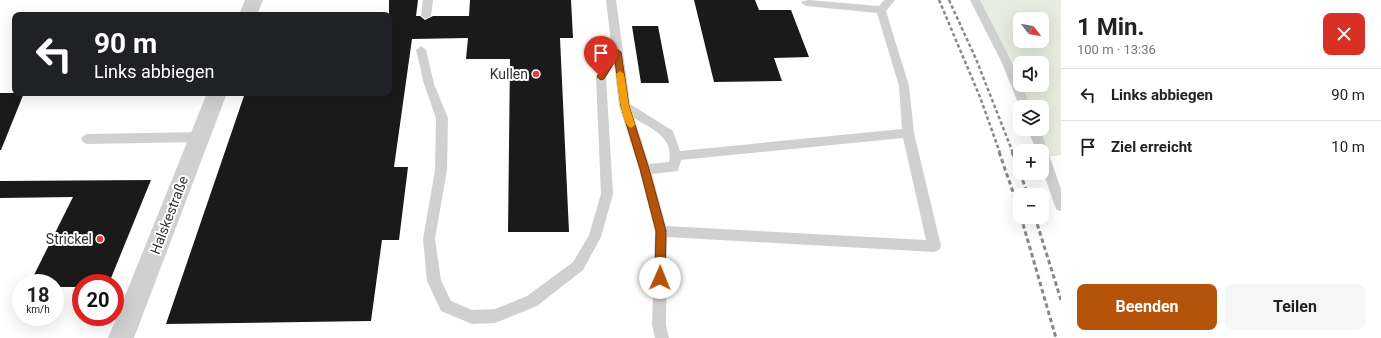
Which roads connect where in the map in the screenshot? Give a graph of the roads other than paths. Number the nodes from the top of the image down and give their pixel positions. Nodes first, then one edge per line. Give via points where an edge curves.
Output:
1 (254, 0) edge
2 (428, 0) edge
3 (612, 0) edge
4 (890, 0) edge
5 (975, 0) edge
6 (806, 3) dead end
7 (882, 10) junction
8 (249, 12) edge
9 (426, 16) dead end
10 (421, 50) dead end
11 (617, 52) junction
12 (217, 96) edge
13 (1022, 100) edge
14 (625, 106) junction
15 (908, 133) junction
16 (1036, 136) edge
17 (200, 137) junction
18 (87, 139) dead end
19 (676, 156) junction
20 (645, 169) junction
21 (1061, 206) edge
22 (661, 231) junction
23 (121, 338) edge
24 (662, 338) edge

1 - 8 street
2 - 9 lane
3 - 11 lane
4 - 7 lane
5 - 13 lane via 1007,63
6 - 7 lane
7 - 15 lane via 904,86
10 - 11 lane via 429,84 442,118 441,170 429,239 434,281 446,306 472,317 495,316 532,301 578,266 594,237 607,194 601,77
11 - 14 lane
12 - 17 street, Halskestraße
14 - 19 lane via 669,134
14 - 20 lane
15 - 19 lane
15 - 22 lane via 934,246
16 - 21 lane
17 - 18 lane
17 - 23 street, Halskestraße
19 - 20 lane via 674,167
20 - 22 lane
22 - 24 lane via 659,326

